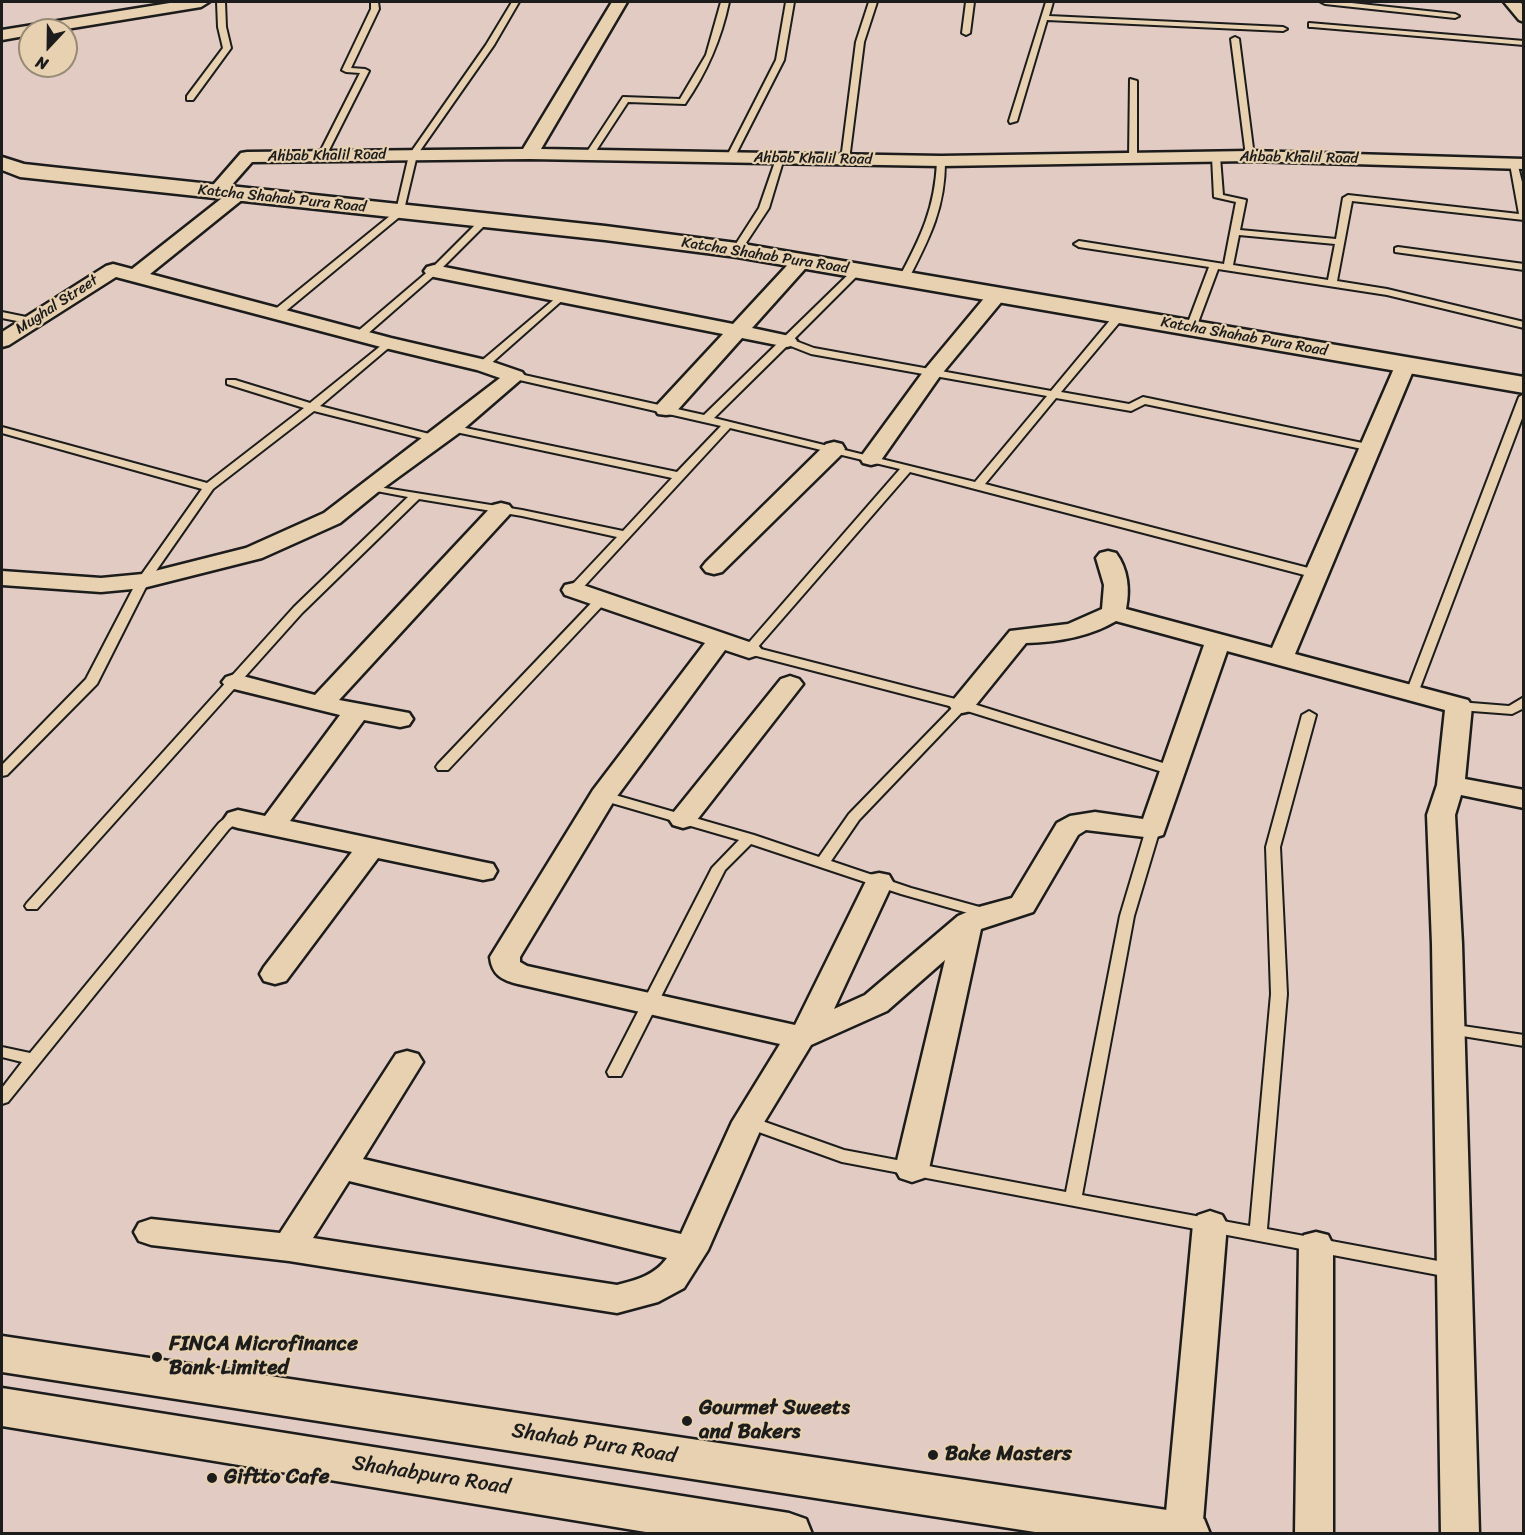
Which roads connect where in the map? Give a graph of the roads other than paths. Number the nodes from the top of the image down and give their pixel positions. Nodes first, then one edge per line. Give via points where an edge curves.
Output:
1 (133, 2) edge
2 (201, 2) edge
3 (221, 2) edge
4 (375, 2) edge
5 (515, 2) edge
6 (619, 2) edge
7 (725, 2) edge
8 (790, 2) edge
9 (873, 2) edge
10 (970, 2) edge
11 (1049, 2) edge
12 (1325, 2) edge
13 (1410, 2) edge
14 (1512, 2) edge
15 (147, 10) junction
16 (1409, 11) junction
17 (1455, 16) dead end
18 (1524, 17) edge
19 (1044, 18) junction
20 (78, 22) edge
21 (1312, 25) dead end
22 (1283, 29) dead end
23 (18, 32) edge
24 (966, 33) dead end
25 (2, 35) edge
26 (1235, 39) dead end
27 (1524, 43) edge
28 (1133, 81) dead end
29 (190, 98) dead end
30 (1013, 121) dead end
31 (529, 154) junction
32 (413, 155) junction
33 (589, 155) junction
34 (322, 156) junction
35 (1250, 156) junction
36 (1216, 157) junction
37 (730, 158) junction
38 (1132, 158) junction
39 (780, 159) junction
40 (845, 160) junction
41 (941, 161) junction
42 (2, 163) edge
43 (1519, 164) edge
44 (227, 193) junction
45 (400, 212) junction
46 (1523, 217) edge
47 (484, 221) junction
48 (1234, 232) junction
49 (1341, 242) junction
50 (1078, 244) dead end
51 (736, 250) junction
52 (1398, 250) dead end
53 (802, 261) junction
54 (1214, 266) junction
55 (1228, 267) junction
56 (1524, 267) edge
57 (858, 270) junction
58 (434, 272) junction
59 (136, 275) junction
60 (903, 278) junction
61 (1332, 283) junction
62 (998, 294) junction
63 (563, 295) junction
64 (277, 313) junction
65 (2, 315) edge
66 (1120, 315) junction
67 (32, 321) junction
68 (1524, 325) edge
69 (1191, 328) junction
70 (738, 330) junction
71 (361, 334) junction
72 (2, 341) edge
73 (787, 341) junction
74 (388, 343) junction
75 (483, 365) junction
76 (1405, 366) junction
77 (933, 372) junction
78 (515, 376) junction
79 (231, 382) dead end
80 (1524, 385) edge
81 (1054, 394) junction
82 (1524, 396) edge
83 (312, 407) junction
84 (666, 409) junction
85 (708, 418) junction
86 (729, 423) junction
87 (2, 430) edge
88 (444, 434) junction
89 (1372, 448) junction
90 (834, 449) junction
91 (871, 458) junction
92 (908, 467) junction
93 (680, 476) junction
94 (979, 484) junction
95 (209, 487) junction
96 (370, 487) junction
97 (416, 496) junction
98 (501, 510) junction
99 (626, 535) junction
100 (1108, 558) dead end
101 (714, 567) dead end
102 (1316, 574) junction
103 (2, 578) edge
104 (143, 581) junction
105 (574, 590) joint
106 (601, 600) junction
107 (1113, 613) junction
108 (719, 641) junction
109 (1218, 641) junction
110 (749, 650) junction
111 (1281, 657) junction
112 (235, 682) junction
113 (790, 684) dead end
114 (1412, 693) junction
115 (1524, 701) edge
116 (321, 704) junction
117 (962, 705) junction
118 (1459, 706) junction
119 (357, 711) junction
120 (1309, 716) dead end
121 (400, 719) dead end
122 (443, 767) dead end
123 (1174, 771) junction
124 (2, 772) edge
125 (1451, 785) junction
126 (603, 796) junction
127 (1524, 799) edge
128 (238, 819) joint
129 (683, 819) junction
130 (272, 826) junction
131 (1153, 829) junction
132 (749, 838) junction
133 (371, 846) junction
134 (822, 863) junction
135 (483, 871) dead end
136 (879, 882) junction
137 (32, 906) dead end
138 (979, 918) junction
139 (275, 974) dead end
140 (651, 1002) junction
141 (1449, 1029) junction
142 (803, 1036) junction
143 (1524, 1041) edge
144 (2, 1052) edge
145 (34, 1059) junction
146 (407, 1062) dead end
147 (615, 1072) dead end
148 (2, 1098) edge
149 (748, 1122) junction
150 (342, 1166) junction
151 (912, 1169) junction
152 (1073, 1198) junction
153 (1210, 1224) junction
154 (151, 1232) dead end
155 (1258, 1233) junction
156 (1316, 1245) junction
157 (289, 1248) junction
158 (691, 1250) junction
159 (1454, 1271) junction
160 (2, 1354) edge
161 (2, 1407) edge
162 (657, 1523) edge
163 (789, 1533) edge
164 (1185, 1533) edge
165 (1314, 1533) edge
166 (1460, 1533) edge

1 - 15 street
2 - 15 street
3 - 29 lane via 227,48
4 - 34 lane via 346,70 365,71
5 - 32 lane via 490,45
6 - 31 street
7 - 33 lane via 711,55 682,102 626,99
8 - 37 lane via 780,60
9 - 40 lane via 860,42
10 - 24 lane
11 - 19 lane
12 - 16 lane
13 - 16 lane
14 - 18 street
15 - 20 street
16 - 17 lane
19 - 22 lane
19 - 30 lane
21 - 27 lane
23 - 25 street
26 - 35 lane
28 - 38 lane
31 - 32 street, Ahbab Khalil Road
31 - 33 street, Ahbab Khalil Road
32 - 34 street, Ahbab Khalil Road
32 - 45 lane
33 - 37 street, Ahbab Khalil Road
34 - 44 street, Ahbab Khalil Road via 247,157
35 - 36 street, Ahbab Khalil Road
35 - 43 street, Ahbab Khalil Road
36 - 38 street, Ahbab Khalil Road
36 - 48 lane via 1219,197 1241,200
37 - 39 street, Ahbab Khalil Road
38 - 41 street, Ahbab Khalil Road
39 - 40 street, Ahbab Khalil Road
39 - 51 lane via 764,208
40 - 41 street, Ahbab Khalil Road
41 - 60 lane via 942,188 936,216
42 - 44 street, Katcha Shahab Pura Road via 20,170
43 - 46 lane
44 - 45 street, Katcha Shahab Pura Road
44 - 59 street, Ahbab Khalil Road
45 - 47 street, Katcha Shahab Pura Road
45 - 64 lane
46 - 49 lane via 1348,198
47 - 51 street, Katcha Shahab Pura Road
47 - 58 lane
48 - 49 lane
48 - 55 lane
49 - 61 lane
50 - 54 lane
51 - 53 street, Katcha Shahab Pura Road
52 - 56 lane
53 - 57 street, Katcha Shahab Pura Road
53 - 70 street
54 - 55 lane
54 - 69 lane
55 - 61 lane
57 - 60 street, Katcha Shahab Pura Road
57 - 73 lane
58 - 63 street
58 - 71 lane
59 - 64 street
59 - 67 street, Mughal Street via 113,270
60 - 62 street, Katcha Shahab Pura Road
61 - 68 lane
62 - 66 street, Katcha Shahab Pura Road
62 - 77 street
63 - 70 street
63 - 75 lane
64 - 71 street
65 - 67 lane
66 - 69 street, Katcha Shahab Pura Road
66 - 81 lane
67 - 72 street, Mughal Street
69 - 76 street, Katcha Shahab Pura Road
70 - 73 street
70 - 84 street
71 - 74 street
73 - 77 lane via 811,351
73 - 85 lane
74 - 75 street
74 - 83 lane
75 - 78 street
76 - 80 street, Katcha Shahab Pura Road
76 - 89 street
77 - 81 lane
77 - 91 street
78 - 84 lane
78 - 88 street
79 - 83 lane
81 - 89 lane via 1131,408 1143,400
81 - 94 lane
82 - 114 lane
83 - 88 lane
83 - 95 lane
84 - 85 lane
85 - 86 lane
86 - 90 lane
86 - 93 lane
87 - 95 lane
88 - 93 lane
88 - 96 street
89 - 102 street
90 - 91 lane
90 - 101 street
91 - 92 lane
92 - 94 lane
92 - 110 lane
93 - 99 lane
94 - 102 lane
95 - 104 lane
96 - 97 lane
96 - 104 street via 332,518 254,554
97 - 98 lane
97 - 112 lane via 298,610
98 - 99 lane
98 - 116 street
99 - 105 lane
100 - 107 street via 1117,579 1118,597
102 - 111 street
103 - 104 street via 101,585
104 - 124 lane via 92,681
105 - 106 street
106 - 108 street
106 - 122 lane
107 - 109 street
107 - 117 street via 1096,624 1073,631 1019,636
108 - 110 street
108 - 126 street
109 - 111 street
109 - 123 street
110 - 117 lane
111 - 114 street
112 - 116 street
112 - 137 lane
113 - 129 street
114 - 118 street
115 - 118 lane via 1512,710
116 - 119 street
117 - 123 lane
117 - 134 lane via 854,816
118 - 125 street
119 - 121 street
119 - 130 street
120 - 155 lane via 1273,847 1280,994
123 - 131 street
125 - 127 street
125 - 141 street via 1441,815
126 - 129 lane
126 - 140 street via 505,957 506,968 518,974
128 - 130 street
128 - 145 lane via 224,826
129 - 132 lane
130 - 133 street
131 - 138 street via 1080,822 1067,829 1023,905
131 - 152 lane via 1127,916
132 - 134 lane
132 - 140 lane via 719,868
133 - 135 street
133 - 139 street
134 - 136 lane
136 - 138 lane
136 - 142 street
138 - 142 street via 876,1003
138 - 151 street
140 - 142 street
140 - 147 lane
141 - 143 lane
141 - 159 street
142 - 149 street
144 - 145 lane
145 - 148 lane
146 - 150 street
149 - 151 lane via 842,1156
149 - 158 street
150 - 157 street
150 - 158 street
151 - 152 lane
152 - 153 lane
153 - 155 lane
153 - 164 street
154 - 157 street
155 - 156 lane
156 - 159 lane
156 - 165 street
157 - 158 street via 617,1299 646,1292 672,1278
159 - 166 street
160 - 164 street, Shahab Pura Road
161 - 162 street, Shahabpura Road
162 - 163 street, Shahabpura Road

